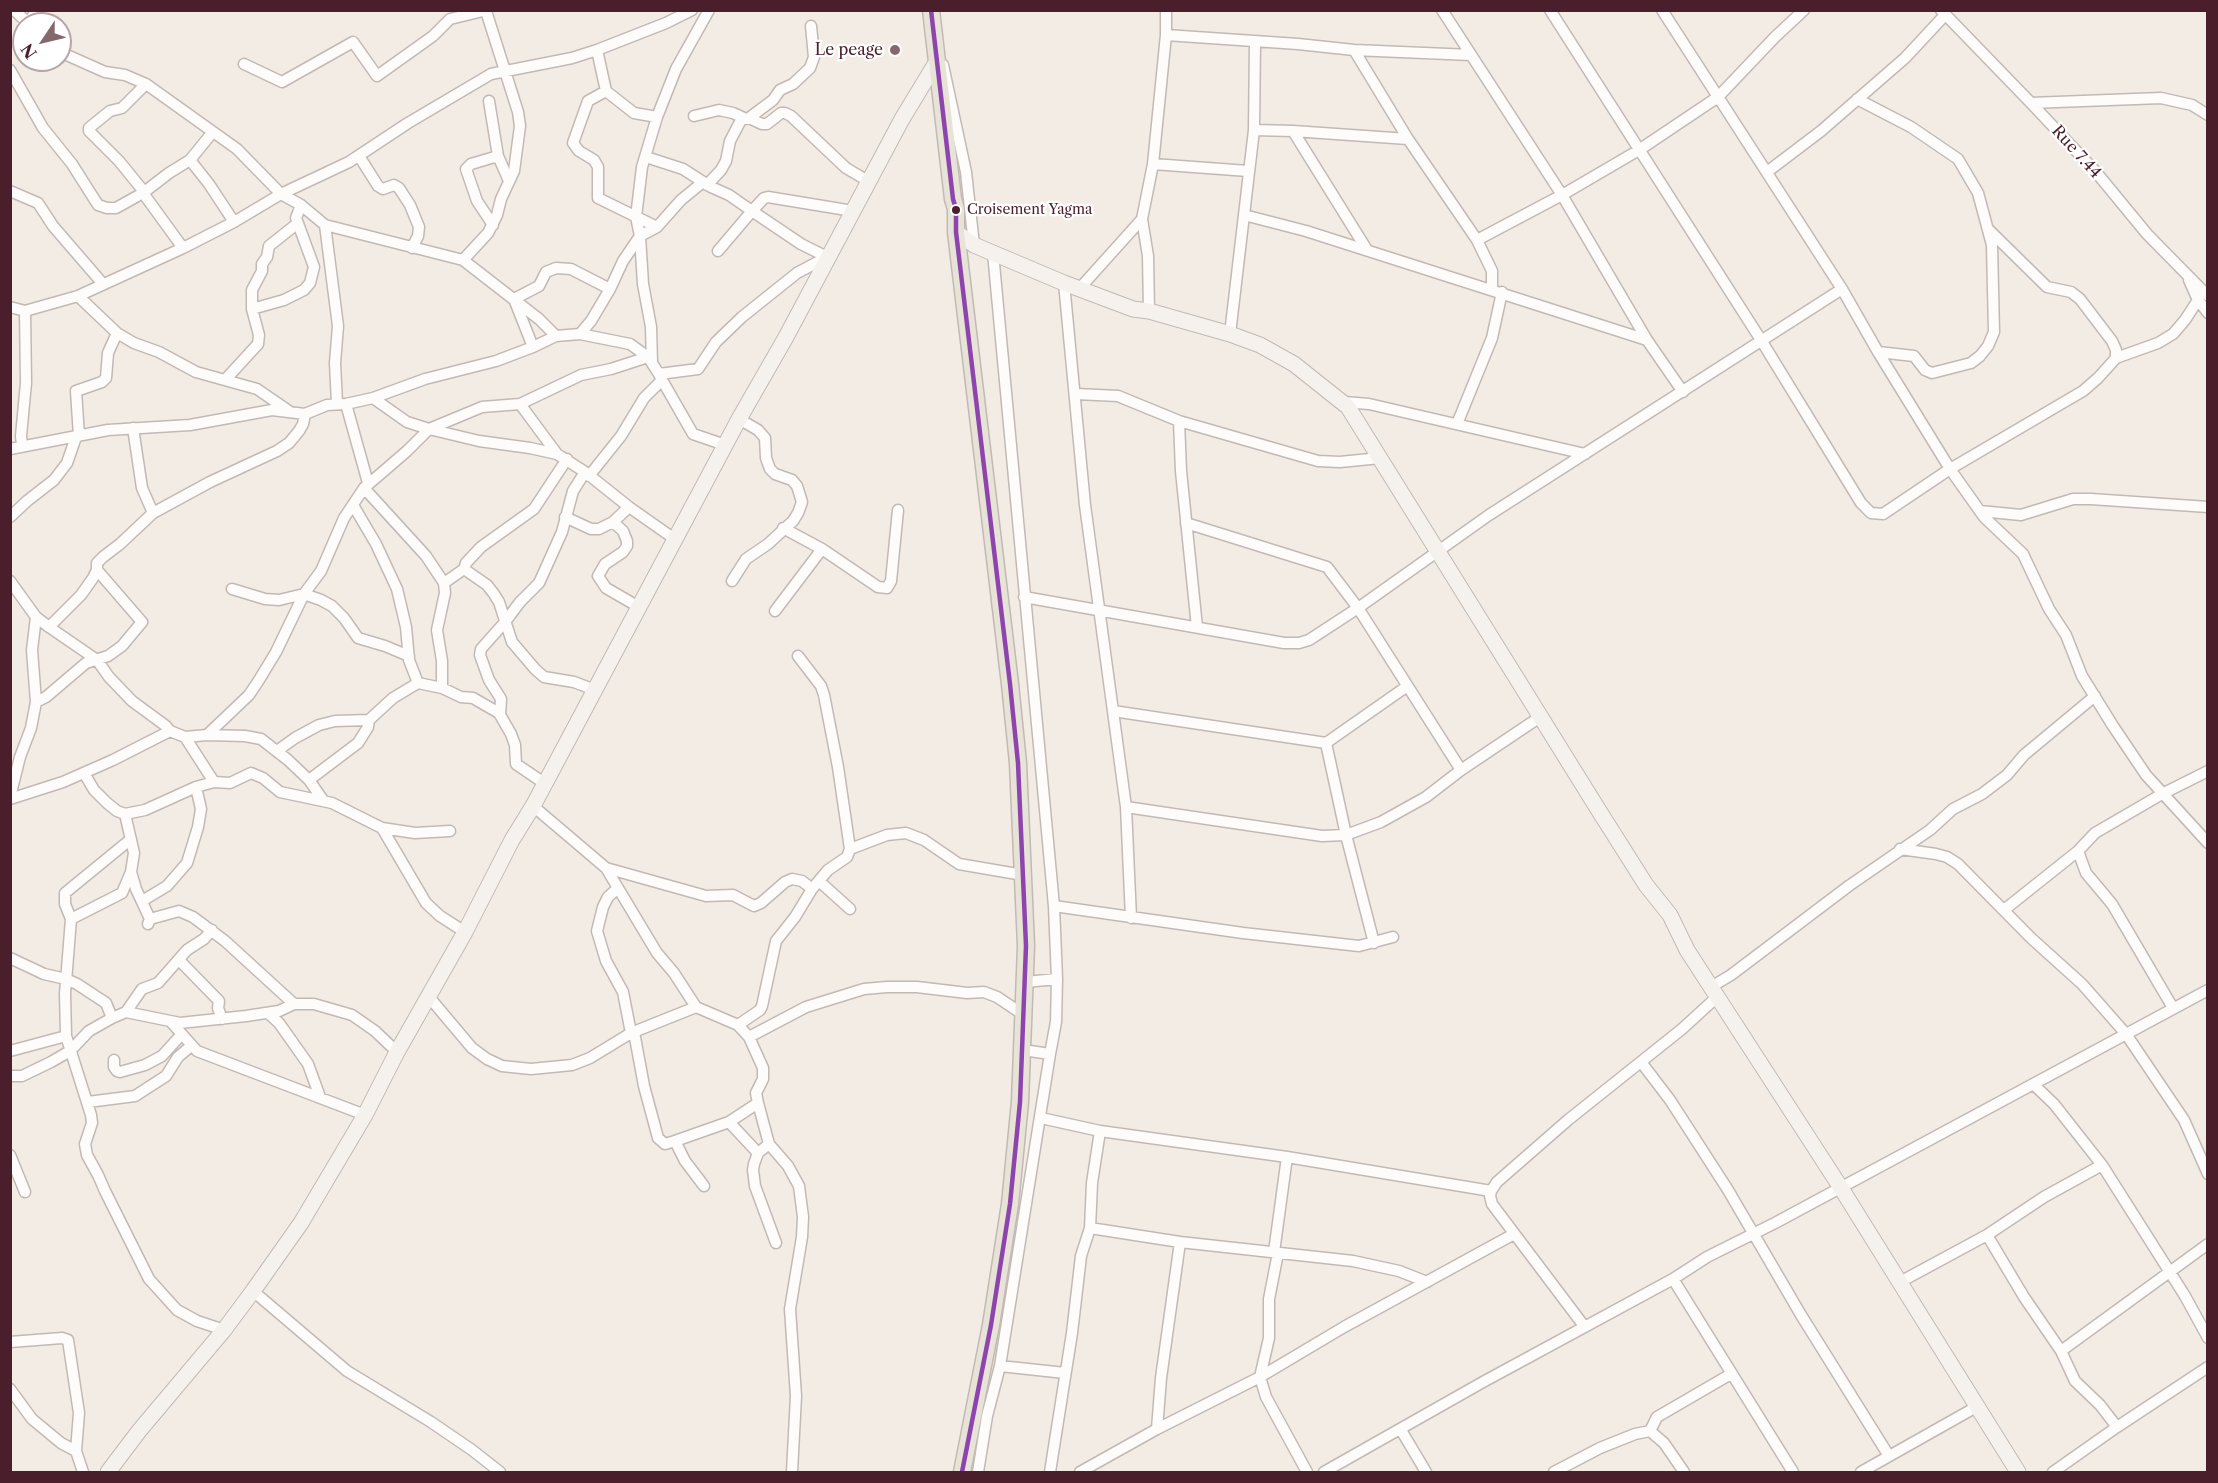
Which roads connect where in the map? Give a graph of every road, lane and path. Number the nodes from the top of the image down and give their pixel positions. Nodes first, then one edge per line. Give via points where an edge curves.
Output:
1 (692, 10) edge
2 (709, 10) edge
3 (931, 10) edge
4 (1166, 10) edge
5 (1442, 10) edge
6 (1550, 10) edge
7 (1662, 10) edge
8 (1804, 10) edge
9 (487, 11) edge
10 (1943, 13) edge
11 (449, 15) edge
12 (811, 26) dead end
13 (1166, 35) junction
14 (1255, 42) junction
15 (597, 50) junction
16 (1354, 50) junction
17 (1471, 56) junction
18 (72, 57) edge
19 (936, 63) junction
20 (244, 64) dead end
21 (10, 70) edge
22 (506, 70) junction
23 (14, 84) edge
24 (146, 84) junction
25 (606, 91) junction
26 (1718, 97) junction
27 (1857, 99) junction
28 (489, 100) dead end
29 (2031, 103) junction
30 (2208, 115) edge
31 (694, 116) dead end
32 (657, 117) junction
33 (746, 118) junction
34 (1254, 130) junction
35 (1293, 131) junction
36 (212, 133) junction
37 (1408, 139) junction
38 (1639, 150) junction
39 (359, 156) junction
40 (498, 156) junction
41 (646, 158) junction
42 (190, 160) junction
43 (1153, 164) junction
44 (1248, 171) junction
45 (1767, 172) junction
46 (509, 181) junction
47 (868, 181) junction
48 (705, 183) junction
49 (10, 191) edge
50 (143, 193) junction
51 (281, 194) junction
52 (1562, 195) junction
53 (301, 205) junction
54 (752, 211) junction
55 (853, 211) junction
56 (1244, 215) junction
57 (636, 217) junction
58 (1142, 219) junction
59 (234, 222) junction
60 (298, 223) junction
61 (325, 225) junction
62 (493, 225) junction
63 (657, 227) junction
64 (1988, 230) junction
65 (957, 232) junction
66 (640, 237) junction
67 (1477, 240) junction
68 (974, 245) junction
69 (183, 248) junction
70 (412, 248) junction
71 (1367, 250) junction
72 (718, 251) dead end
73 (993, 252) junction
74 (827, 257) junction
75 (463, 260) junction
76 (1064, 283) junction
77 (103, 284) junction
78 (1080, 288) junction
79 (610, 289) junction
80 (1842, 289) junction
81 (1497, 291) junction
82 (78, 296) junction
83 (2203, 298) edge
84 (514, 299) junction
85 (10, 307) edge
86 (252, 309) junction
87 (25, 311) junction
88 (1149, 311) junction
89 (2208, 313) edge
90 (117, 333) junction
91 (580, 334) junction
92 (1230, 334) junction
93 (556, 336) junction
94 (1647, 340) junction
95 (1761, 340) junction
96 (533, 347) junction
97 (1878, 352) junction
98 (2116, 358) junction
99 (650, 360) junction
100 (660, 377) junction
101 (225, 380) junction
102 (1683, 392) junction
103 (1076, 394) junction
104 (374, 398) junction
105 (1344, 402) junction
106 (341, 404) junction
107 (520, 404) junction
108 (290, 411) junction
109 (305, 414) junction
110 (739, 419) junction
111 (1179, 421) junction
112 (1457, 424) junction
113 (133, 428) junction
114 (429, 429) junction
115 (78, 436) junction
116 (22, 445) junction
117 (725, 446) junction
118 (10, 449) edge
119 (1585, 454) junction
120 (562, 457) junction
121 (1380, 458) junction
122 (1950, 469) junction
123 (587, 474) junction
124 (366, 485) junction
125 (353, 505) junction
126 (628, 507) junction
127 (2208, 507) edge
128 (898, 510) dead end
129 (1980, 511) junction
130 (153, 513) junction
131 (565, 517) junction
132 (10, 518) edge
133 (613, 522) junction
134 (1186, 523) junction
135 (783, 528) junction
136 (676, 540) junction
137 (822, 549) junction
138 (1439, 551) junction
139 (464, 569) junction
140 (97, 570) junction
141 (10, 581) edge
142 (732, 581) dead end
143 (444, 583) junction
144 (232, 589) dead end
145 (304, 594) junction
146 (1024, 597) junction
147 (639, 607) junction
148 (1358, 608) junction
149 (1099, 609) junction
150 (775, 611) dead end
151 (36, 617) junction
152 (506, 622) junction
153 (49, 627) junction
154 (1197, 627) junction
155 (409, 656) junction
156 (798, 657) dead end
157 (97, 660) junction
158 (418, 683) junction
159 (1406, 687) junction
160 (442, 688) junction
161 (595, 690) junction
162 (2095, 696) junction
163 (36, 702) junction
164 (1113, 711) junction
165 (500, 715) junction
166 (1540, 717) junction
167 (369, 720) junction
168 (170, 731) junction
169 (207, 735) junction
170 (185, 737) junction
171 (1326, 743) junction
172 (277, 751) junction
173 (1461, 770) junction
174 (2208, 771) edge
175 (84, 773) junction
176 (309, 780) junction
177 (214, 782) junction
178 (544, 783) junction
179 (196, 787) junction
180 (2162, 794) junction
181 (10, 798) edge
182 (323, 800) junction
183 (533, 806) junction
184 (1126, 807) junction
185 (125, 814) junction
186 (382, 828) junction
187 (450, 831) dead end
188 (1346, 835) junction
189 (131, 839) junction
190 (2208, 843) edge
191 (850, 849) junction
192 (1900, 849) junction
193 (2078, 851) junction
194 (606, 868) junction
195 (131, 872) junction
196 (1023, 875) junction
197 (815, 885) junction
198 (618, 888) junction
199 (142, 901) junction
200 (1054, 906) junction
201 (850, 909) dead end
202 (2004, 910) junction
203 (1131, 918) junction
204 (71, 919) junction
205 (212, 930) junction
206 (465, 932) junction
207 (1394, 937) dead end
208 (1374, 943) junction
209 (10, 958) edge
210 (179, 960) junction
211 (66, 979) junction
212 (1057, 979) junction
213 (1025, 982) junction
214 (2208, 990) edge
215 (1714, 992) junction
216 (429, 997) junction
217 (294, 1004) junction
218 (696, 1007) junction
219 (2173, 1008) junction
220 (126, 1012) junction
221 (268, 1012) junction
222 (1024, 1015) junction
223 (111, 1018) junction
224 (222, 1019) junction
225 (171, 1022) junction
226 (738, 1025) junction
227 (633, 1032) junction
228 (2126, 1034) junction
229 (181, 1035) junction
230 (66, 1036) junction
231 (749, 1037) junction
232 (191, 1046) junction
233 (1023, 1050) junction
234 (10, 1051) edge
235 (70, 1051) junction
236 (397, 1052) junction
237 (1050, 1054) junction
238 (114, 1060) dead end
239 (1641, 1062) junction
240 (10, 1076) edge
241 (2033, 1084) junction
242 (320, 1097) junction
243 (88, 1102) junction
244 (758, 1103) junction
245 (365, 1115) junction
246 (1041, 1118) junction
247 (729, 1122) junction
248 (1100, 1131) junction
249 (675, 1141) junction
250 (769, 1144) junction
251 (758, 1153) junction
252 (10, 1155) edge
253 (1287, 1157) junction
254 (2102, 1165) junction
255 (2208, 1174) edge
256 (704, 1186) dead end
257 (1841, 1188) junction
258 (1491, 1191) junction
259 (25, 1192) dead end
260 (1090, 1228) junction
261 (1514, 1234) junction
262 (1755, 1234) junction
263 (1987, 1235) junction
264 (1180, 1242) junction
265 (776, 1243) dead end
266 (2208, 1244) edge
267 (1276, 1252) junction
268 (2170, 1273) junction
269 (1673, 1279) junction
270 (1427, 1282) junction
271 (1900, 1282) junction
272 (253, 1291) junction
273 (1584, 1326) junction
274 (224, 1330) junction
275 (2208, 1338) edge
276 (10, 1342) edge
277 (2061, 1351) junction
278 (1000, 1366) junction
279 (2208, 1367) edge
280 (1065, 1373) junction
281 (1731, 1374) junction
282 (1260, 1377) junction
283 (10, 1389) edge
284 (1978, 1406) junction
285 (2117, 1427) junction
286 (1157, 1429) junction
287 (1401, 1430) junction
288 (1650, 1431) junction
289 (76, 1451) junction
290 (1889, 1456) junction
291 (1560, 1471) edge
292 (83, 1473) edge
293 (108, 1473) edge
294 (500, 1473) edge
295 (792, 1473) edge
296 (962, 1473) edge
297 (978, 1473) edge
298 (1050, 1473) edge
299 (1080, 1473) edge
300 (1306, 1473) edge
301 (1324, 1473) edge
302 (1426, 1473) edge
303 (1684, 1473) edge
304 (1793, 1473) edge
305 (1861, 1473) edge
306 (2019, 1473) edge
307 (2053, 1473) edge

1 - 15 street
2 - 32 street via 676,69
3 - 19 main road
4 - 13 street
5 - 17 street
6 - 38 street
7 - 26 street
8 - 26 street
9 - 11 street
9 - 22 street
10 - 27 street via 1905,58
10 - 29 street, Rue 7.44
11 - 20 street via 425,42 377,76 353,42 282,82
12 - 33 street via 814,57 810,68
13 - 14 street
13 - 43 street
14 - 16 street
14 - 34 street
15 - 22 street
15 - 25 street
16 - 17 street
16 - 37 street
17 - 52 street
18 - 24 street
19 - 47 street
19 - 65 main road
19 - 68 street via 941,63 946,73 966,172
21 - 23 street
22 - 39 street via 475,82
22 - 46 street via 520,126
23 - 50 street via 98,205 116,208
24 - 36 street
24 - 50 street via 122,108 110,111 89,130
25 - 32 street via 634,113
25 - 57 street via 588,101 573,143 594,160 598,198
26 - 38 street
26 - 45 street
27 - 45 street
27 - 64 street via 1911,127 1958,159 1978,193
28 - 40 street
29 - 30 street via 2161,98 2192,105
29 - 83 street, Rue 7.44 via 2185,272
31 - 33 street via 719,110
32 - 41 street
33 - 47 street via 767,124 781,113 791,116 846,168
33 - 48 street via 730,141 721,170
34 - 35 street
34 - 44 street
35 - 37 street
35 - 71 street
36 - 42 street
36 - 51 street via 243,154
37 - 67 street
38 - 52 street
38 - 95 street
39 - 51 street
39 - 70 street via 378,186 383,189 394,185 410,205 419,227
40 - 46 street
40 - 62 street via 466,169 477,201
41 - 48 street via 683,169
41 - 57 street
42 - 50 street
42 - 59 street
43 - 44 street
43 - 58 street
44 - 56 street
45 - 80 street
46 - 62 street
47 - 55 street
48 - 54 street
48 - 63 street via 681,200
49 - 77 street via 38,203
50 - 69 street
51 - 53 street
51 - 59 street
52 - 67 street
52 - 94 street
53 - 60 street
53 - 61 street
54 - 55 street via 768,197
54 - 72 street
54 - 74 street
55 - 74 street
56 - 71 street
56 - 92 street
57 - 63 street
57 - 66 street
58 - 78 street
58 - 88 street via 1148,256
59 - 69 street
60 - 86 street via 269,246 252,290
60 - 86 street via 313,260 310,283 290,297
61 - 70 street
61 - 106 street via 338,326 335,363
62 - 75 street
63 - 66 street
64 - 97 street via 1992,245 1994,332 1980,356 1971,363 1932,373 1914,356
64 - 98 street via 2047,287 2071,292 2080,299 2112,341
65 - 68 street
65 - 196 main road via 1011,693
66 - 79 street
66 - 99 street via 651,327
67 - 81 street
68 - 73 street
69 - 77 street
70 - 75 street
71 - 81 street
73 - 76 street
73 - 146 street
74 - 100 street via 797,273 742,317 716,342 698,369
74 - 110 street
75 - 84 street
76 - 78 street
76 - 103 street
77 - 82 street
78 - 88 street via 1133,309
79 - 84 street via 571,269 556,268 546,272 539,286
79 - 91 street
80 - 95 street
80 - 97 street
81 - 94 street
81 - 112 street via 1492,338
82 - 87 street
82 - 90 street
83 - 89 street, Rue 7.44
83 - 98 street via 2173,334
84 - 93 street
84 - 96 street
85 - 87 street
86 - 101 street via 258,344
87 - 116 street
88 - 92 street
90 - 101 street via 196,372
90 - 115 street via 108,353 106,378 76,392
91 - 93 street
91 - 99 street via 630,345
92 - 105 street via 1294,364
93 - 96 street
94 - 102 street
95 - 102 street
95 - 122 street via 1865,509 1883,514
96 - 104 street
97 - 122 street
98 - 122 street via 2083,391
99 - 100 street
99 - 107 street via 581,375
100 - 117 street via 693,434
100 - 123 street via 621,436
101 - 108 street via 256,389
102 - 119 street
103 - 111 street via 1118,396
103 - 149 street
104 - 106 street
104 - 114 street via 407,422
105 - 112 street
105 - 121 street
106 - 109 street
106 - 124 street
107 - 114 street via 482,407
107 - 120 street
108 - 109 street
108 - 113 street via 272,410 190,425
109 - 130 street via 299,431 277,451
110 - 117 street
110 - 135 street via 765,438 770,469 797,486 802,502 793,521
111 - 121 street via 1318,460
111 - 134 street
112 - 119 street
113 - 115 street
113 - 130 street via 142,488
114 - 120 street
114 - 124 street
115 - 116 street
115 - 132 street via 67,463 54,480
116 - 118 street
117 - 136 street
119 - 138 street
120 - 123 street
120 - 139 street via 534,509 481,547
121 - 138 street
122 - 129 street
123 - 126 street
123 - 131 street via 577,483
124 - 125 street
124 - 143 street
125 - 145 street via 338,528 321,571
125 - 155 street via 397,589
126 - 133 street
126 - 136 street
127 - 129 street via 2091,499 2073,500 2021,515
128 - 137 street via 887,588 869,582
129 - 162 street via 2023,554
130 - 140 street via 102,557
131 - 133 street via 591,529
131 - 152 street via 539,582
133 - 147 street via 623,531 627,546 605,564 598,576 606,588
134 - 148 street via 1327,567
134 - 154 street
135 - 137 street
135 - 142 street via 746,559
136 - 147 street
137 - 150 street
138 - 148 street
138 - 166 street
139 - 143 street
139 - 152 street via 494,594
140 - 153 street via 81,596
140 - 157 street via 141,622 122,646
141 - 151 street
143 - 160 street via 437,630
144 - 145 street via 279,600
145 - 155 street via 332,606 358,638
145 - 169 street via 276,652 249,695
146 - 149 street
146 - 200 street
147 - 161 street
148 - 154 street via 1299,643
148 - 159 street
149 - 154 street
149 - 164 street
151 - 153 street
151 - 163 street via 32,650
152 - 161 street via 512,642 544,677
152 - 165 street via 480,655 501,699
153 - 157 street
155 - 158 street
156 - 191 street via 824,695
157 - 163 street via 86,663
157 - 168 street via 127,697
158 - 160 street
158 - 167 street via 393,698
159 - 171 street
159 - 173 street
160 - 165 street via 482,701
161 - 178 street
162 - 180 street
162 - 192 street via 2024,755 2007,775
163 - 181 street
164 - 171 street
164 - 184 street
165 - 178 street via 515,745 516,764
166 - 173 street
166 - 215 street via 1646,885 1670,915
167 - 172 street via 335,721 319,726
167 - 176 street via 358,743
168 - 170 street
168 - 175 street
169 - 170 street
169 - 172 street via 261,739
170 - 177 street
171 - 188 street
172 - 176 street
173 - 188 street via 1381,822
174 - 180 street
175 - 181 street
175 - 185 street via 106,803
176 - 182 street
177 - 179 street
177 - 182 street via 230,783 256,774 280,792
178 - 183 street
179 - 185 street via 145,810
179 - 199 street via 201,809 187,863 167,886
180 - 190 street
180 - 193 street via 2096,833
182 - 186 street
183 - 194 street
183 - 206 street
184 - 188 street via 1322,836
184 - 203 street
185 - 189 street
186 - 187 street via 415,833
186 - 206 street via 426,903
188 - 208 street
189 - 195 street
189 - 204 street via 65,892
191 - 196 street via 887,835 906,833 924,840 959,864
191 - 197 street via 847,858 828,870
192 - 202 street via 1947,857
192 - 215 street via 1731,975
193 - 202 street
193 - 219 street via 2086,873 2112,904
194 - 197 street via 706,896 733,895 754,906 792,879
194 - 198 street
195 - 199 street
195 - 204 street via 121,895
196 - 213 main road
197 - 201 street
197 - 226 street via 776,941 760,1010
198 - 218 street via 657,953
198 - 227 street via 608,897 597,931 606,960 623,992
199 - 205 street via 149,922 179,912
200 - 203 street
200 - 212 street
202 - 228 street via 2082,984
203 - 208 street via 1359,946
204 - 211 street
205 - 210 street
205 - 217 street
206 - 216 street
207 - 208 street
209 - 211 street via 44,974
210 - 220 street via 158,983 142,989
210 - 224 street via 219,1001
211 - 223 street via 106,1003
211 - 230 street
212 - 213 street
212 - 237 street via 1056,1022
213 - 222 main road
214 - 219 street
215 - 239 street via 1682,1029
215 - 257 street
216 - 227 street via 472,1048 502,1066 531,1069 572,1065
216 - 236 street
217 - 221 street
217 - 236 street via 326,1006 352,1015
218 - 226 street
218 - 227 street
219 - 228 street
220 - 223 street
220 - 225 street
221 - 224 street
221 - 242 street via 308,1064
222 - 231 street via 984,992 886,987 864,989 806,1007
222 - 233 main road
223 - 235 street via 89,1031
224 - 225 street
225 - 229 street
226 - 231 street
227 - 249 street via 658,1138 665,1144
228 - 241 street
228 - 255 street via 2184,1120
229 - 232 street
229 - 238 street via 155,1061 120,1072 114,1067
230 - 234 street
230 - 235 street
231 - 244 street via 763,1068
232 - 242 street via 215,1059
232 - 243 street via 166,1076 135,1096
233 - 237 street
233 - 296 main road via 1010,1204
235 - 240 street via 22,1076
235 - 243 street
236 - 245 street
237 - 246 street
239 - 258 street via 1568,1120
239 - 262 street via 1670,1100
241 - 254 street via 2054,1104
241 - 257 street
242 - 245 street
243 - 274 street via 92,1123 85,1144 87,1155 149,1280 177,1310
244 - 247 street
244 - 250 street
245 - 272 street via 301,1223
246 - 248 street
246 - 278 street
247 - 249 street
247 - 251 street
248 - 253 street
248 - 260 street
249 - 256 street
250 - 251 street
250 - 295 street via 799,1186 803,1217 790,1309 796,1396
251 - 265 street via 753,1170 755,1186
252 - 259 street
253 - 258 street
253 - 267 street
254 - 263 street
254 - 268 street
257 - 262 street
257 - 271 street
258 - 261 street via 1492,1204
260 - 264 street
260 - 280 street via 1081,1256
261 - 270 street
261 - 273 street
262 - 269 street
262 - 290 street
263 - 271 street
263 - 277 street
264 - 267 street
264 - 286 street
266 - 268 street
267 - 270 street via 1353,1261
267 - 282 street via 1269,1299 1269,1338
268 - 275 street
268 - 277 street
269 - 273 street
269 - 281 street
270 - 282 street
271 - 284 street
272 - 274 street
272 - 294 street via 347,1371 431,1422
273 - 287 street
274 - 293 street
276 - 289 street via 68,1340 79,1413
277 - 285 street via 2075,1381
278 - 280 street
278 - 297 street
279 - 285 street
280 - 298 street
281 - 288 street via 1656,1417
281 - 304 street
282 - 286 street
282 - 300 street via 1266,1397
283 - 289 street via 33,1419
284 - 290 street
284 - 306 street
285 - 307 street
286 - 299 street
287 - 301 street
287 - 302 street
288 - 291 street via 1600,1448
288 - 303 street via 1664,1443
289 - 292 street
290 - 305 street

